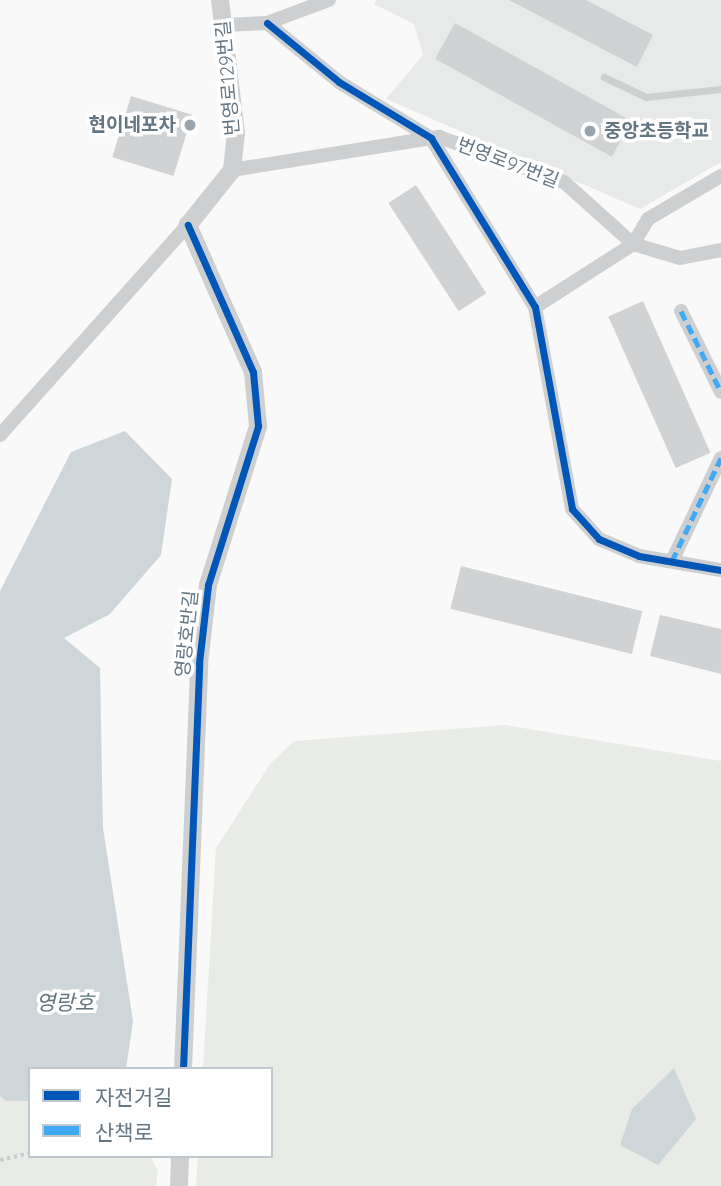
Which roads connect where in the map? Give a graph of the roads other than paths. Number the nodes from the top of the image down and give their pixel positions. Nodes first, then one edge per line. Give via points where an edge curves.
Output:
1 (220, 0) edge
2 (330, 0) edge
3 (267, 23) junction
4 (223, 25) junction
5 (604, 77) dead end
6 (721, 89) edge
7 (431, 138) junction
8 (232, 170) junction
9 (721, 176) edge
10 (188, 225) junction
11 (633, 244) junction
12 (721, 250) edge
13 (535, 307) junction
14 (681, 311) dead end
15 (721, 392) edge
16 (0, 435) edge
17 (721, 458) edge
18 (672, 561) junction
19 (721, 570) edge
20 (183, 1067) edge
21 (180, 1158) edge
22 (179, 1186) edge

1 - 4 street, 번영로129번길
2 - 3 street
3 - 4 street
3 - 7 street via 339,82
4 - 8 street, 번영로129번길 via 236,134
5 - 6 lane via 646,97
7 - 8 street, 번영로97번길
7 - 11 street, 번영로97번길 via 564,182
7 - 13 street
8 - 10 street
9 - 11 street via 648,219
10 - 16 street
10 - 20 street, 영랑호반길 via 253,372 258,426 224,522 203,624
11 - 12 street, 번영로97번길 via 680,258
11 - 13 street
13 - 18 street via 572,509 599,539 639,555
14 - 15 street
17 - 18 street
18 - 19 street
21 - 22 street

